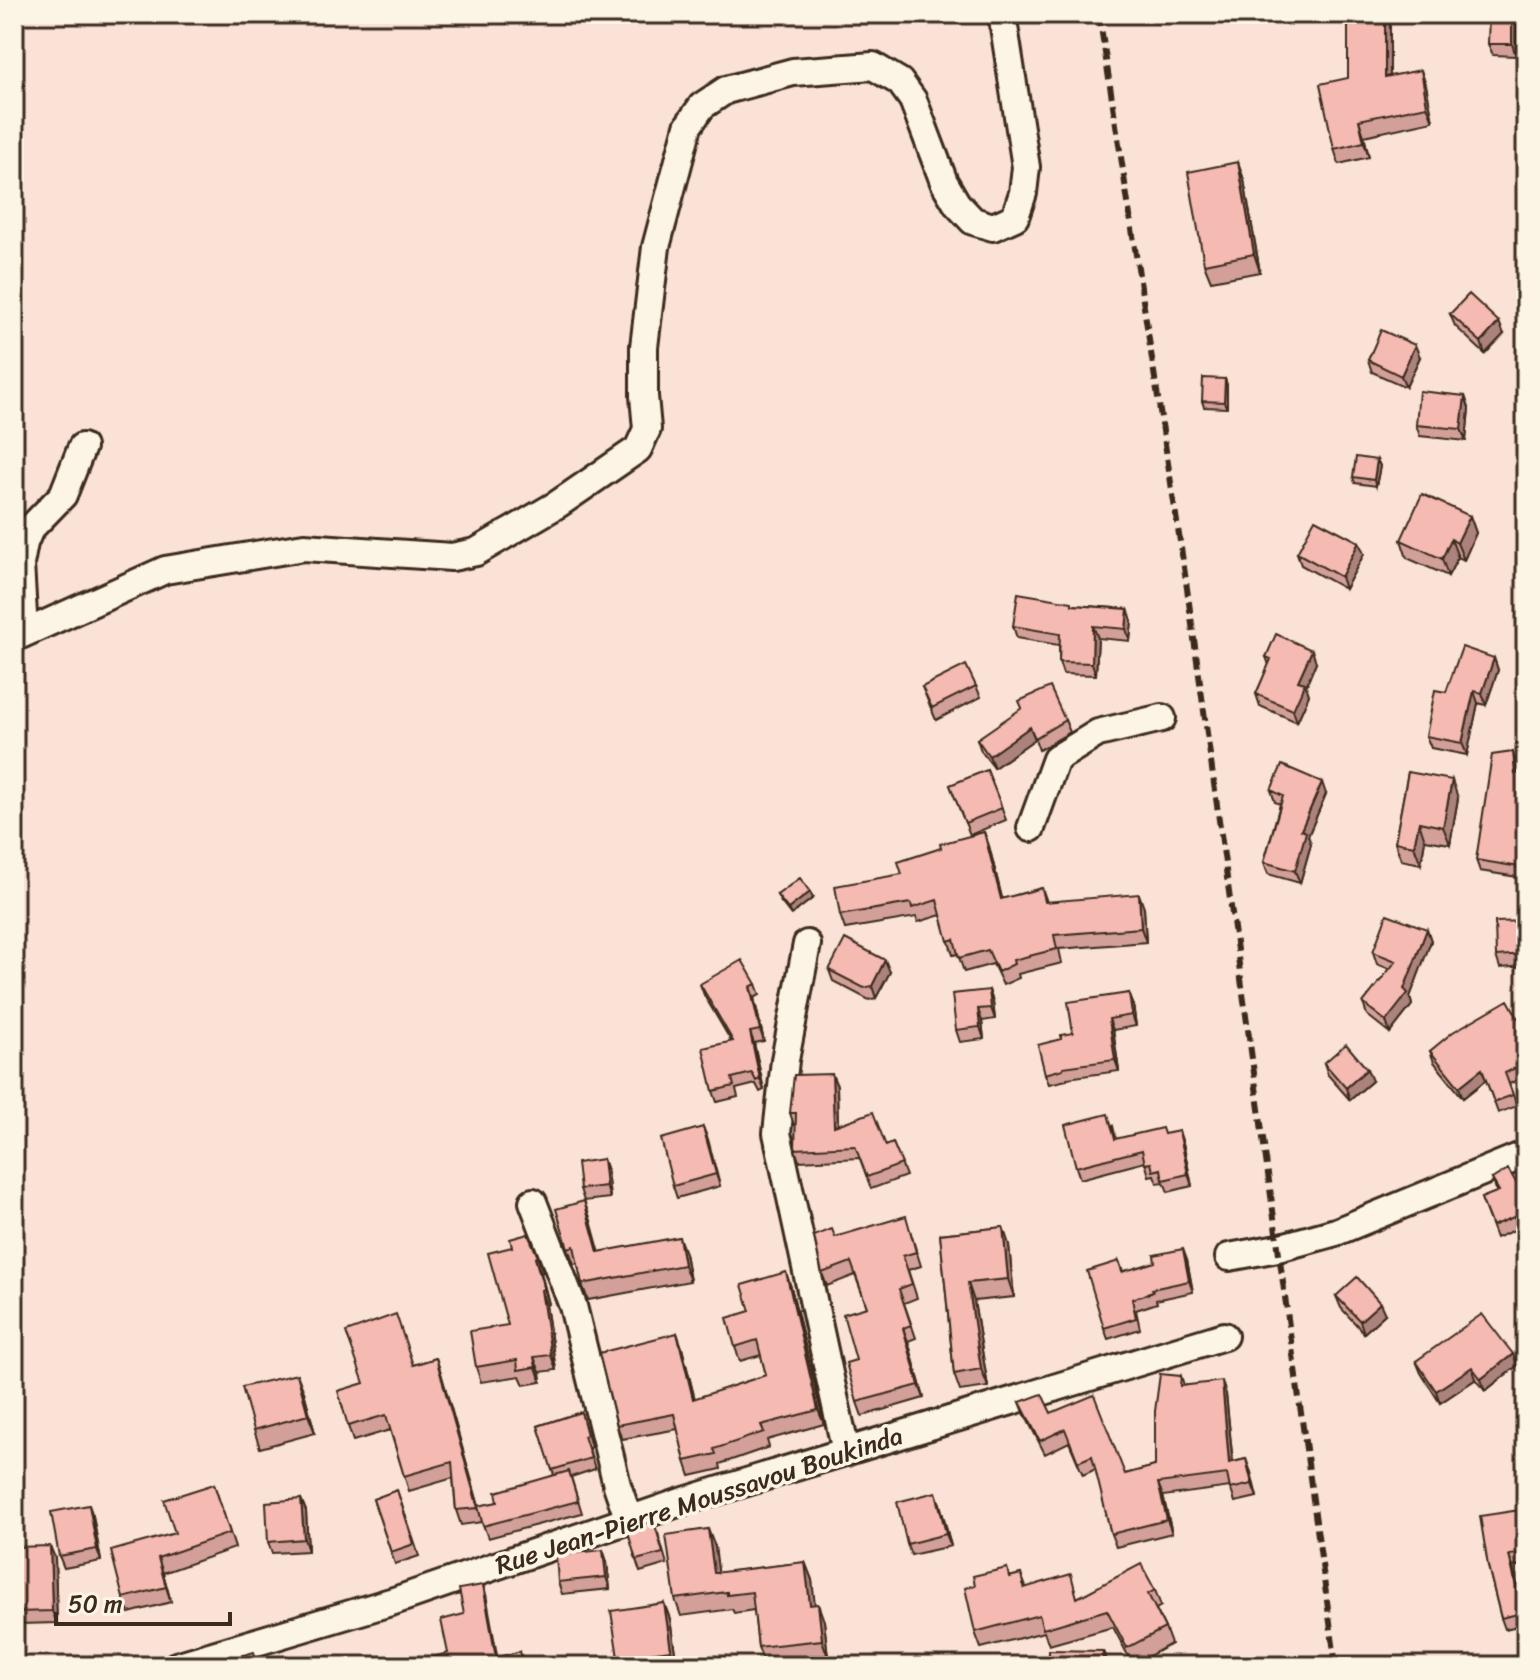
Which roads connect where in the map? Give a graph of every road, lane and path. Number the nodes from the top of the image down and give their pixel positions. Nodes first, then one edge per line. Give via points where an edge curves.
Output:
1 (1002, 14) edge
2 (82, 447) dead end
3 (19, 635) edge
4 (1162, 718) dead end
5 (1031, 828) dead end
6 (807, 944) dead end
7 (1526, 1154) edge
8 (533, 1202) dead end
9 (1229, 1257) dead end
10 (1224, 1336) dead end
11 (846, 1452) junction
12 (629, 1520) junction
13 (176, 1666) edge

1 - 3 street via 1026,167 1015,217 993,227 973,221 957,204 913,100 900,82 873,66 793,72 726,90 702,106 688,126 656,247 644,347 647,429 638,449 476,552 452,557 304,547 165,570
2 - 3 street via 63,495 30,529 24,543
4 - 5 street via 1098,733 1056,759
6 - 11 street via 777,1133
7 - 9 street via 1336,1232
8 - 12 street via 573,1306
10 - 11 street, Rue Jean-Pierre Moussavou Boukinda
11 - 12 street, Rue Jean-Pierre Moussavou Boukinda
12 - 13 street, Rue Jean-Pierre Moussavou Boukinda via 394,1601

